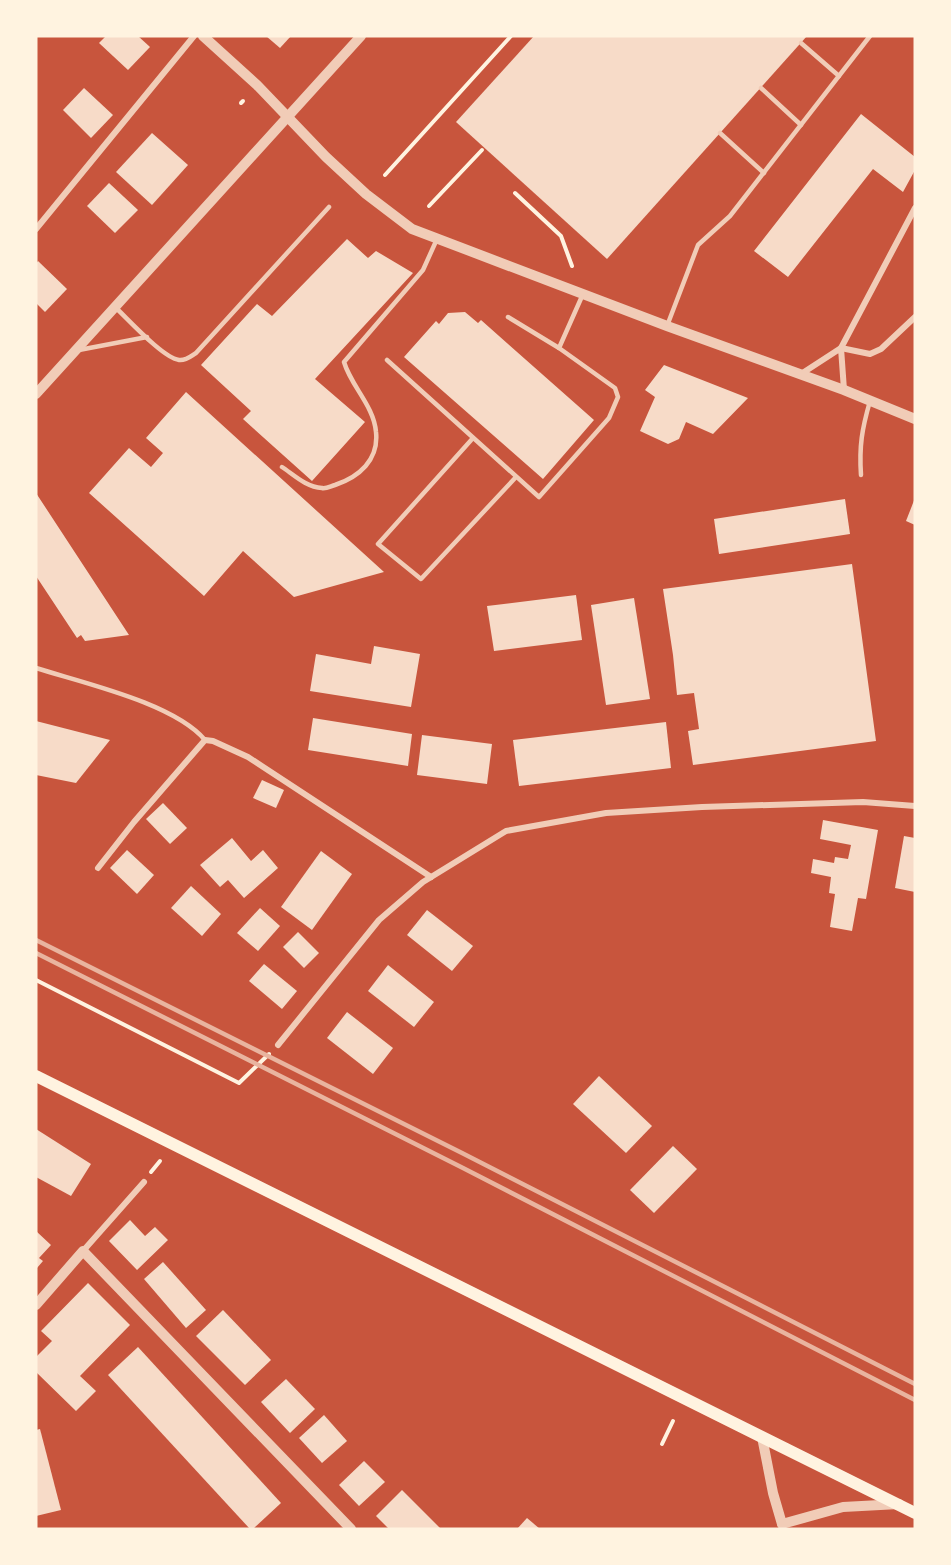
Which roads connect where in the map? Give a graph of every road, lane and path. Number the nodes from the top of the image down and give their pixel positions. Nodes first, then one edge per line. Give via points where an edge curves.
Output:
1 (194, 36) edge
2 (203, 36) edge
3 (361, 36) edge
4 (511, 36) edge
5 (870, 36) edge
6 (801, 43) dead end
7 (839, 76) junction
8 (760, 88) dead end
9 (287, 116) junction
10 (801, 124) junction
11 (720, 133) dead end
12 (482, 150) dead end
13 (764, 173) junction
14 (385, 175) dead end
15 (515, 193) dead end
16 (329, 207) dead end
17 (429, 207) dead end
18 (915, 208) edge
19 (36, 229) edge
20 (437, 239) junction
21 (572, 266) dead end
22 (583, 294) junction
23 (115, 307) junction
24 (508, 317) dead end
25 (915, 317) edge
26 (667, 326) junction
27 (147, 337) junction
28 (559, 348) junction
29 (841, 348) junction
30 (75, 351) junction
31 (387, 360) dead end
32 (801, 374) junction
33 (844, 390) junction
34 (36, 394) edge
35 (870, 401) junction
36 (915, 419) edge
37 (473, 438) junction
38 (282, 466) dead end
39 (861, 475) dead end
40 (516, 477) junction
41 (36, 668) edge
42 (206, 740) junction
43 (915, 806) edge
44 (98, 867) dead end
45 (431, 877) junction
46 (36, 980) edge
47 (278, 1045) joint
48 (36, 1076) edge
49 (160, 1161) dead end
50 (150, 1173) dead end
51 (144, 1182) dead end
52 (84, 1251) junction
53 (36, 1305) edge
54 (673, 1421) dead end
55 (762, 1437) junction
56 (662, 1444) dead end
57 (899, 1504) junction
58 (915, 1513) edge
59 (781, 1527) edge
60 (351, 1529) edge

1 - 19 street
2 - 9 street
3 - 9 street
4 - 14 path
5 - 7 lane
6 - 7 lane
7 - 10 lane
8 - 10 lane
9 - 20 street via 366,194 412,229
9 - 23 street
10 - 13 lane
11 - 13 lane
12 - 17 path
13 - 26 lane via 730,216 698,245
15 - 21 path via 561,236
16 - 27 lane via 196,353 186,360 177,360
18 - 29 street
20 - 22 street
20 - 38 lane via 423,270 344,362 368,405 376,431 376,450 366,466 358,475 323,489 306,484
22 - 26 street
22 - 28 lane
23 - 27 lane
23 - 30 street
24 - 28 lane
25 - 29 street via 881,349 870,354
26 - 32 street
27 - 30 lane
28 - 40 lane via 615,388 618,397 609,418 538,497
29 - 32 street
29 - 33 street
30 - 34 street
31 - 37 lane
32 - 33 street
33 - 35 street
35 - 36 street
35 - 39 lane via 859,451
37 - 40 lane
37 - 40 lane via 378,544 421,579
41 - 42 lane via 159,707
42 - 44 street
42 - 45 street via 248,758
43 - 45 street via 863,802 606,813 506,831
45 - 47 street via 379,920
46 - 47 path via 239,1083
48 - 55 main road
49 - 50 path
51 - 52 street
52 - 53 street
52 - 60 street
54 - 56 path
55 - 57 main road
55 - 59 street
57 - 58 main road
57 - 59 street via 843,1507

